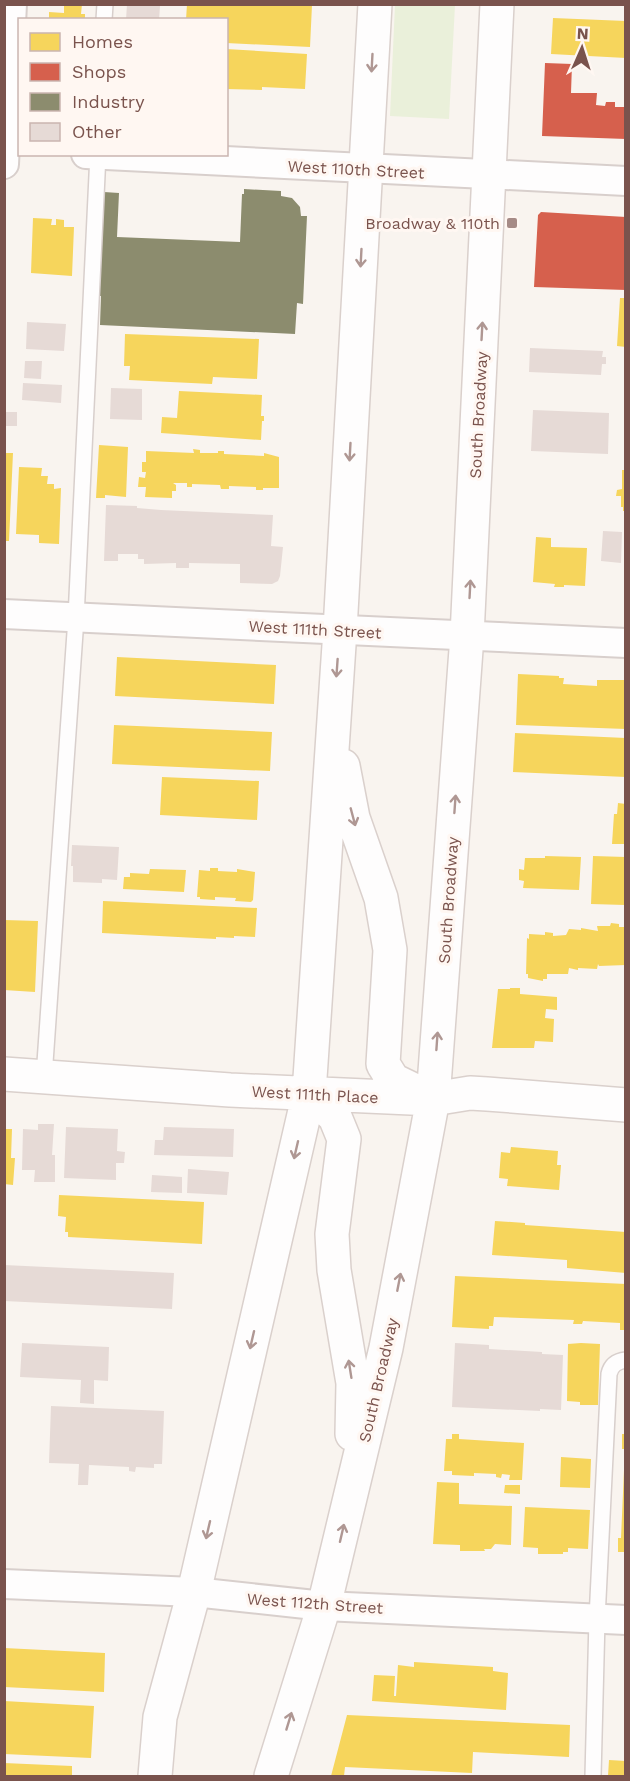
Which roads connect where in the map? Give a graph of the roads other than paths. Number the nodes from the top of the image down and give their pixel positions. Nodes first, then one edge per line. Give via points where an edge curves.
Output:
1 (12, 4) edge
2 (375, 4) edge
3 (497, 4) edge
4 (10, 155) edge
5 (98, 156) edge
6 (117, 156) edge
7 (366, 169) junction
8 (490, 175) junction
9 (626, 180) edge
10 (4, 614) edge
11 (76, 618) junction
12 (340, 630) junction
13 (467, 636) junction
14 (626, 643) edge
15 (334, 718) junction
16 (4, 1074) edge
17 (44, 1077) junction
18 (309, 1094) junction
19 (433, 1099) junction
20 (626, 1105) edge
21 (626, 1360) edge
22 (352, 1490) junction
23 (4, 1584) edge
24 (194, 1592) junction
25 (324, 1606) junction
26 (597, 1618) junction
27 (626, 1620) edge
28 (160, 1717) junction
29 (138, 1776) edge
30 (155, 1776) edge
31 (271, 1776) edge
32 (592, 1776) edge

1 - 4 street
2 -> 7 main road
3 - 8 main road, South Broadway
5 - 11 lane
6 - 7 street, West 110th Street
7 - 8 street, West 110th Street
7 -> 12 main road
8 - 9 street, West 110th Street
13 -> 8 main road, South Broadway
10 - 11 street, West 111th Street
11 - 12 street, West 111th Street
11 - 17 lane
12 - 13 street, West 111th Street
12 -> 15 main road
13 - 14 street, West 111th Street
19 -> 13 main road, South Broadway
15 - 18 main road
15 -> 19 main road via 353,818 381,898 390,950 383,1064 393,1080
16 - 17 main road, West 111th Place
17 - 18 main road, West 111th Place
18 - 19 main road, West 111th Place
22 -> 18 main road via 352,1383 332,1234 344,1139 335,1117
18 -> 24 main road
19 - 20 main road, West 111th Place via 470,1093
22 -> 19 main road, South Broadway via 386,1348
21 - 26 lane via 615,1363 609,1374
25 -> 22 main road, South Broadway
23 - 24 street, West 112th Street
24 - 25 street, West 112th Street
24 - 28 main road
25 - 26 street, West 112th Street
31 -> 25 main road, South Broadway
26 - 27 street, West 112th Street
26 - 32 lane
28 - 29 street
28 - 30 main road

